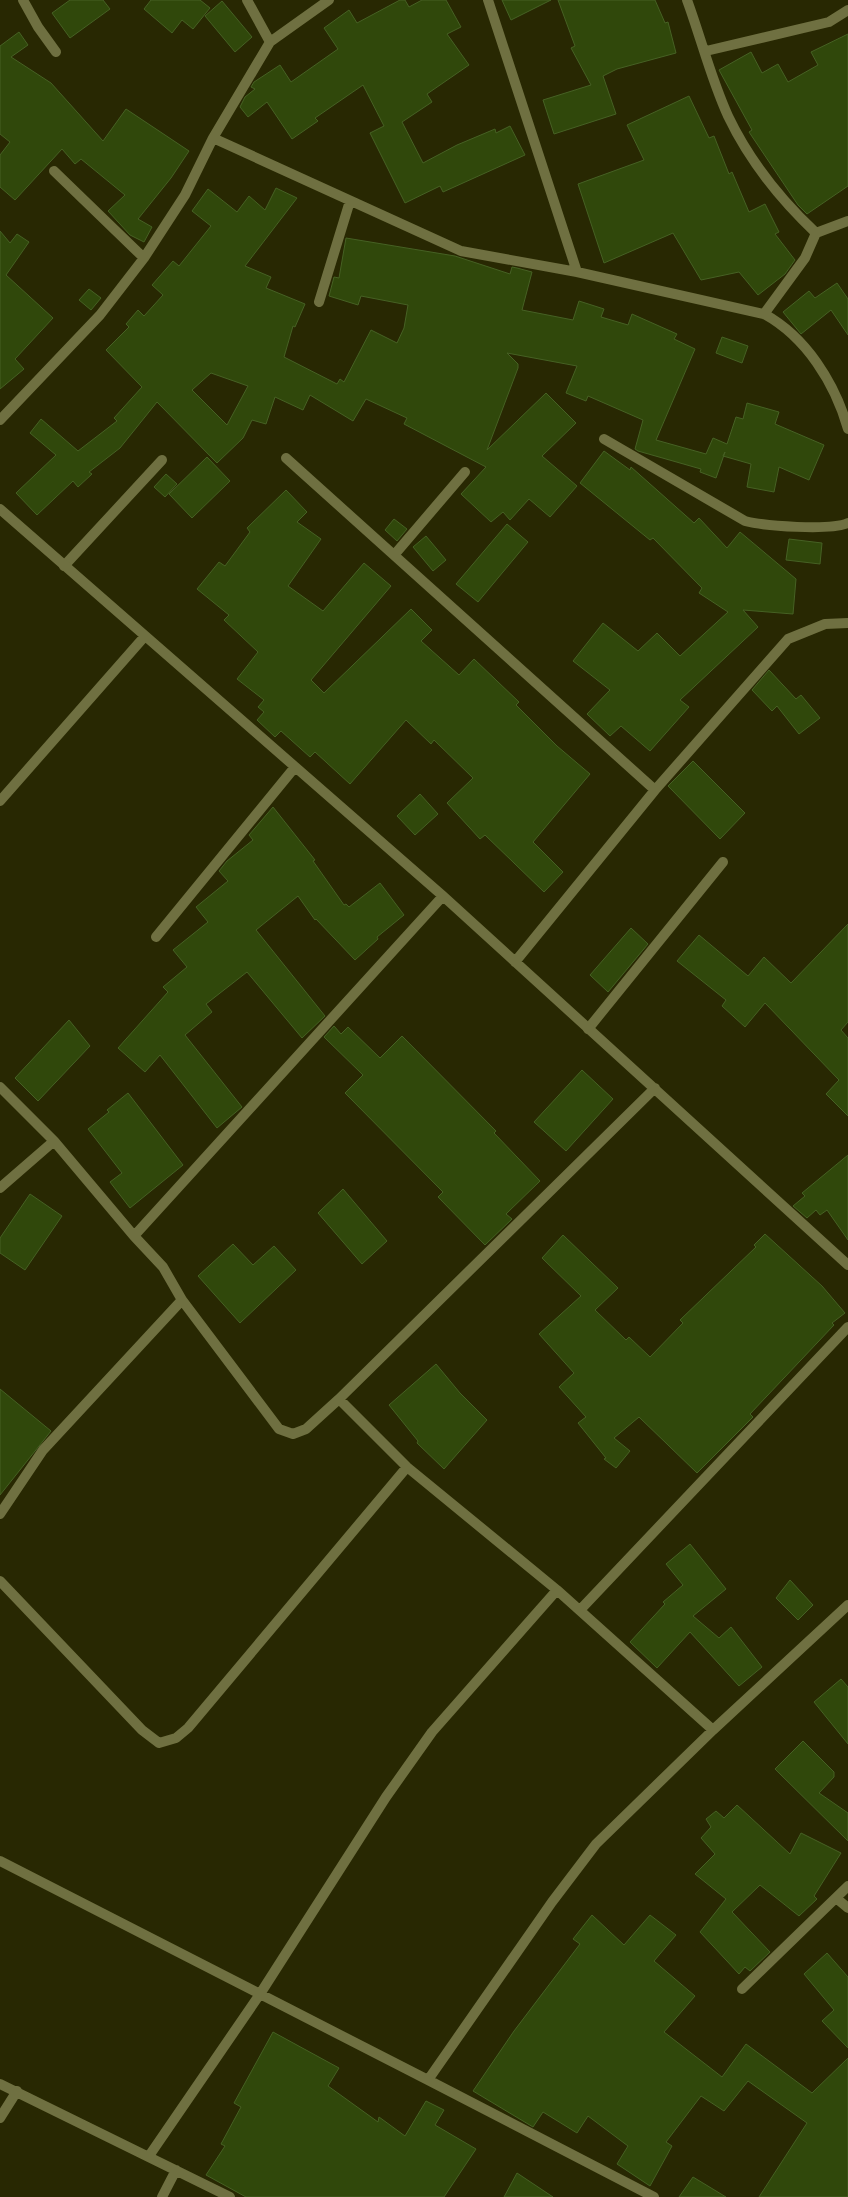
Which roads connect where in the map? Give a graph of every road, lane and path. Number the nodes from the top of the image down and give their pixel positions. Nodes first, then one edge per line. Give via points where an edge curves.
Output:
1 (23, 0) edge
2 (247, 0) edge
3 (329, 0) edge
4 (488, 0) edge
5 (688, 0) edge
6 (848, 10) edge
7 (270, 42) junction
8 (706, 51) junction
9 (56, 52) dead end
10 (213, 138) junction
11 (54, 171) dead end
12 (350, 201) junction
13 (848, 221) edge
14 (816, 233) junction
15 (144, 258) junction
16 (577, 272) junction
17 (319, 302) dead end
18 (764, 314) junction
19 (845, 410) edge
20 (0, 420) edge
21 (848, 429) edge
22 (604, 439) dead end
23 (286, 458) dead end
24 (162, 460) dead end
25 (465, 472) dead end
26 (0, 509) edge
27 (848, 523) edge
28 (395, 554) junction
29 (64, 566) junction
30 (848, 623) edge
31 (145, 636) junction
32 (295, 767) junction
33 (655, 790) junction
34 (0, 801) edge
35 (723, 862) dead end
36 (443, 896) junction
37 (156, 937) dead end
38 (515, 962) junction
39 (588, 1029) junction
40 (0, 1087) edge
41 (655, 1088) junction
42 (54, 1140) junction
43 (0, 1188) edge
44 (134, 1236) junction
45 (848, 1265) edge
46 (182, 1300) junction
47 (848, 1327) edge
48 (339, 1399) junction
49 (407, 1467) junction
50 (0, 1514) edge
51 (0, 1581) edge
52 (556, 1590) junction
53 (848, 1605) edge
54 (580, 1610) junction
55 (713, 1730) junction
56 (0, 1861) edge
57 (848, 1886) edge
58 (836, 1898) junction
59 (848, 1908) edge
60 (742, 1989) dead end
61 (260, 1994) junction
62 (428, 2080) junction
63 (0, 2084) edge
64 (17, 2091) junction
65 (0, 2118) edge
66 (149, 2156) junction
67 (176, 2170) junction
68 (641, 2194) edge
69 (162, 2197) edge
70 (230, 2197) edge
71 (654, 2197) edge

1 - 9 street
2 - 7 street
3 - 7 street
4 - 16 street
5 - 8 street
6 - 8 street via 829,22
7 - 10 street
8 - 14 street via 729,116 747,151 793,212
10 - 12 street
10 - 15 street via 184,195
11 - 15 street
12 - 16 street via 461,251
12 - 17 street
13 - 14 street
14 - 18 street via 805,258
15 - 20 street via 100,315
16 - 18 street
18 - 19 street via 798,337
19 - 21 street
22 - 27 street via 745,520 757,524 830,527
23 - 28 street
24 - 29 street
25 - 28 street
26 - 29 street
28 - 33 street
29 - 31 street
30 - 33 street via 825,624 788,639
31 - 32 street
31 - 34 street
32 - 36 street
32 - 37 street
33 - 38 street
35 - 39 street
36 - 38 street
36 - 44 street
38 - 39 street
39 - 41 street
40 - 42 street
41 - 45 street
41 - 48 street
42 - 43 street
42 - 44 street
44 - 46 street via 163,1267
46 - 48 street via 279,1429 293,1434 306,1429
46 - 50 street via 43,1450
47 - 54 street
48 - 49 street
49 - 51 street via 188,1728 176,1738 159,1743 142,1730
49 - 52 street
52 - 54 street
52 - 61 street via 432,1732 386,1797
53 - 55 street
54 - 55 street
55 - 62 street via 596,1844
56 - 61 street
57 - 58 street
58 - 59 street
58 - 60 street
61 - 62 street
61 - 66 street
62 - 68 street
63 - 64 street
64 - 65 street
64 - 66 street
66 - 67 street
67 - 69 street
67 - 70 street
68 - 71 street

